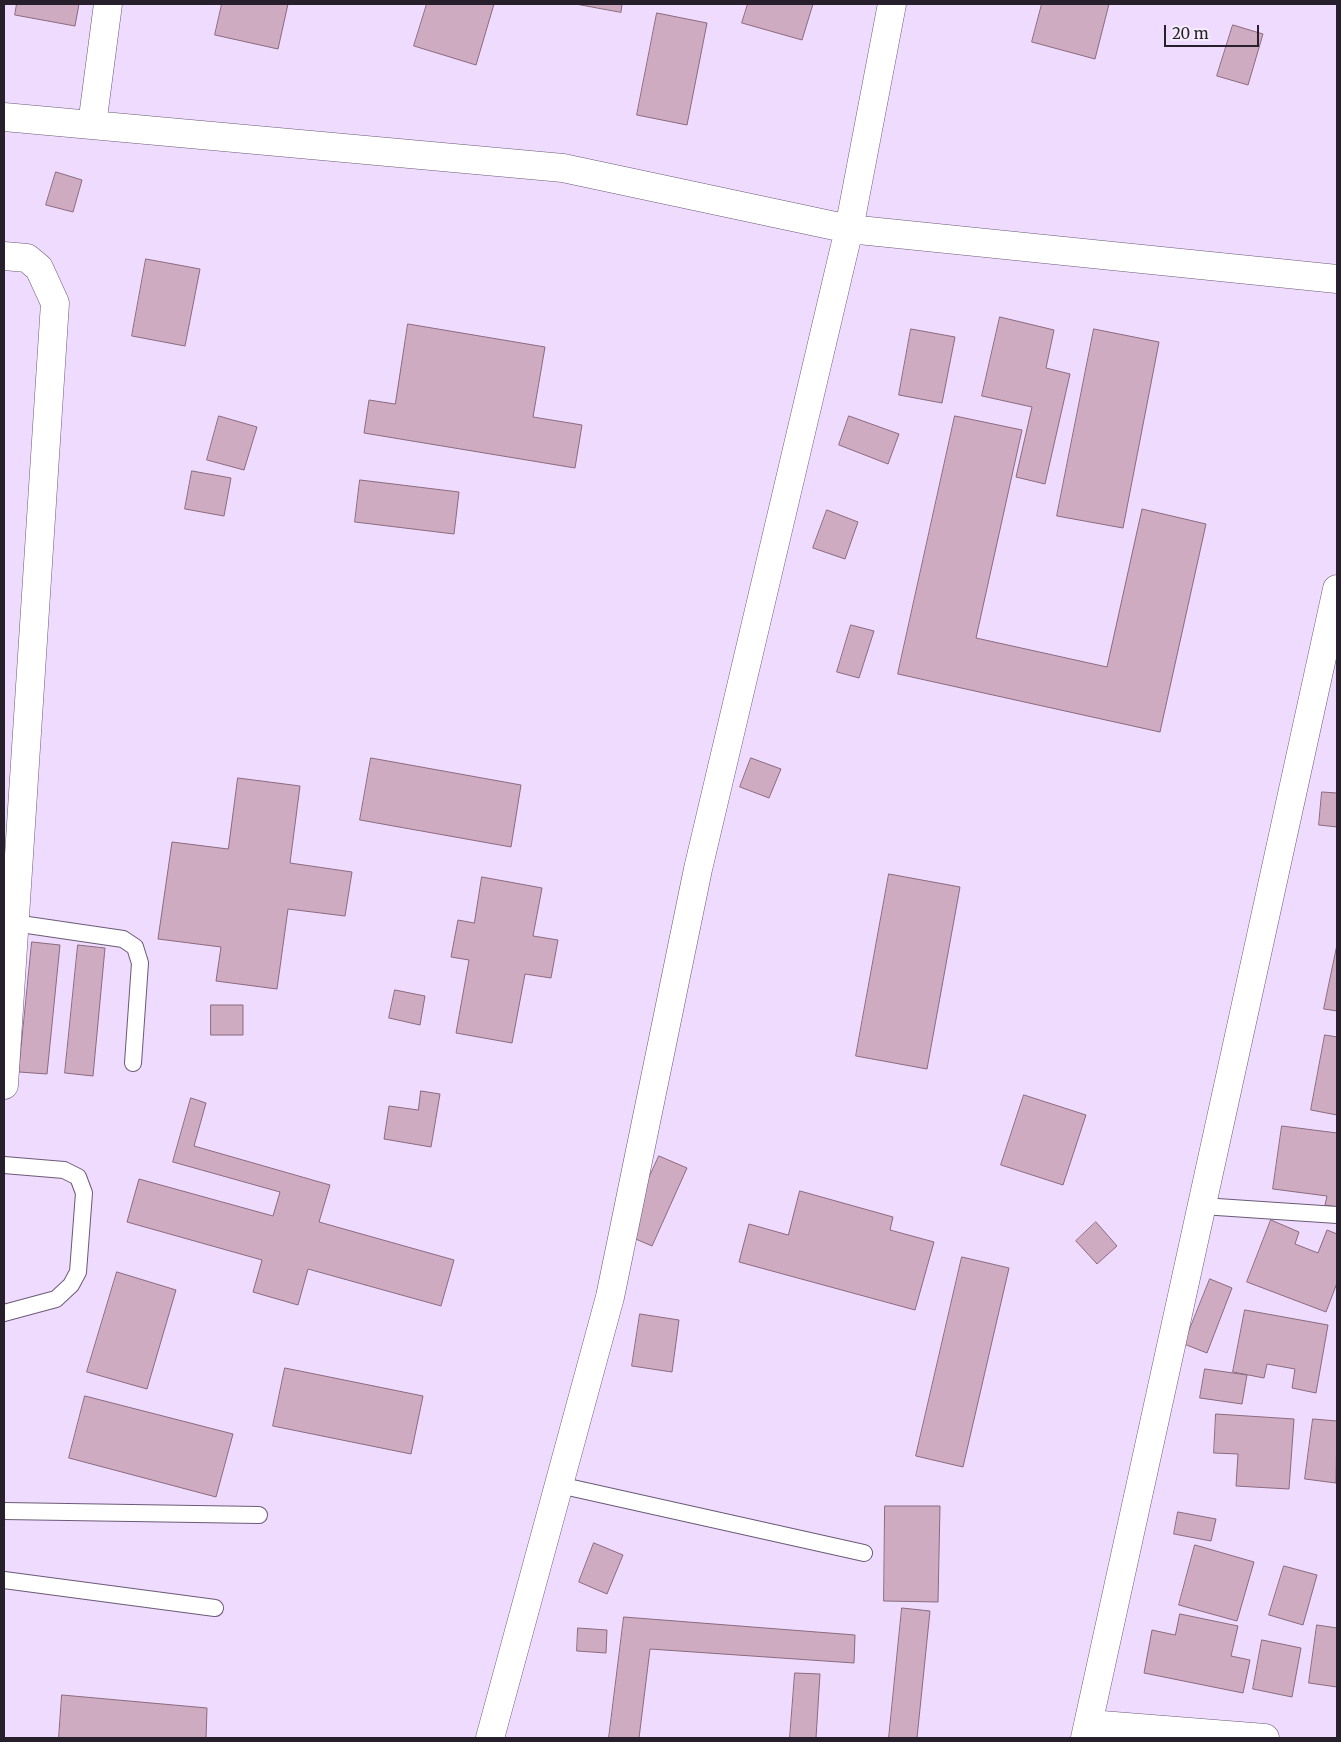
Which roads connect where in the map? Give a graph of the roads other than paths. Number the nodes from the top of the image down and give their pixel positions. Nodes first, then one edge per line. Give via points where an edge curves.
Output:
1 (108, 4) edge
2 (892, 4) edge
3 (4, 117) edge
4 (92, 125) junction
5 (849, 229) junction
6 (4, 256) edge
7 (1337, 279) edge
8 (1337, 589) edge
9 (14, 924) junction
10 (133, 1063) dead end
11 (4, 1085) edge
12 (4, 1165) edge
13 (1202, 1206) junction
14 (1337, 1215) edge
15 (4, 1313) edge
16 (559, 1484) junction
17 (4, 1511) edge
18 (259, 1515) dead end
19 (864, 1552) dead end
20 (4, 1580) edge
21 (215, 1608) dead end
22 (1087, 1731) edge
23 (490, 1738) edge
24 (1265, 1738) edge

1 - 4 street
2 - 5 street
3 - 4 street
4 - 5 street via 563,168
5 - 7 street
5 - 16 street via 698,869 610,1297
6 - 9 street via 27,258 39,268 55,303
8 - 13 street
9 - 10 lane via 122,939 135,947 140,963
9 - 11 street
12 - 15 lane via 64,1170 78,1178 84,1193 78,1272 71,1285 56,1299
13 - 14 lane
13 - 22 street
16 - 19 lane
16 - 23 street
17 - 18 lane
20 - 21 lane
22 - 24 street

